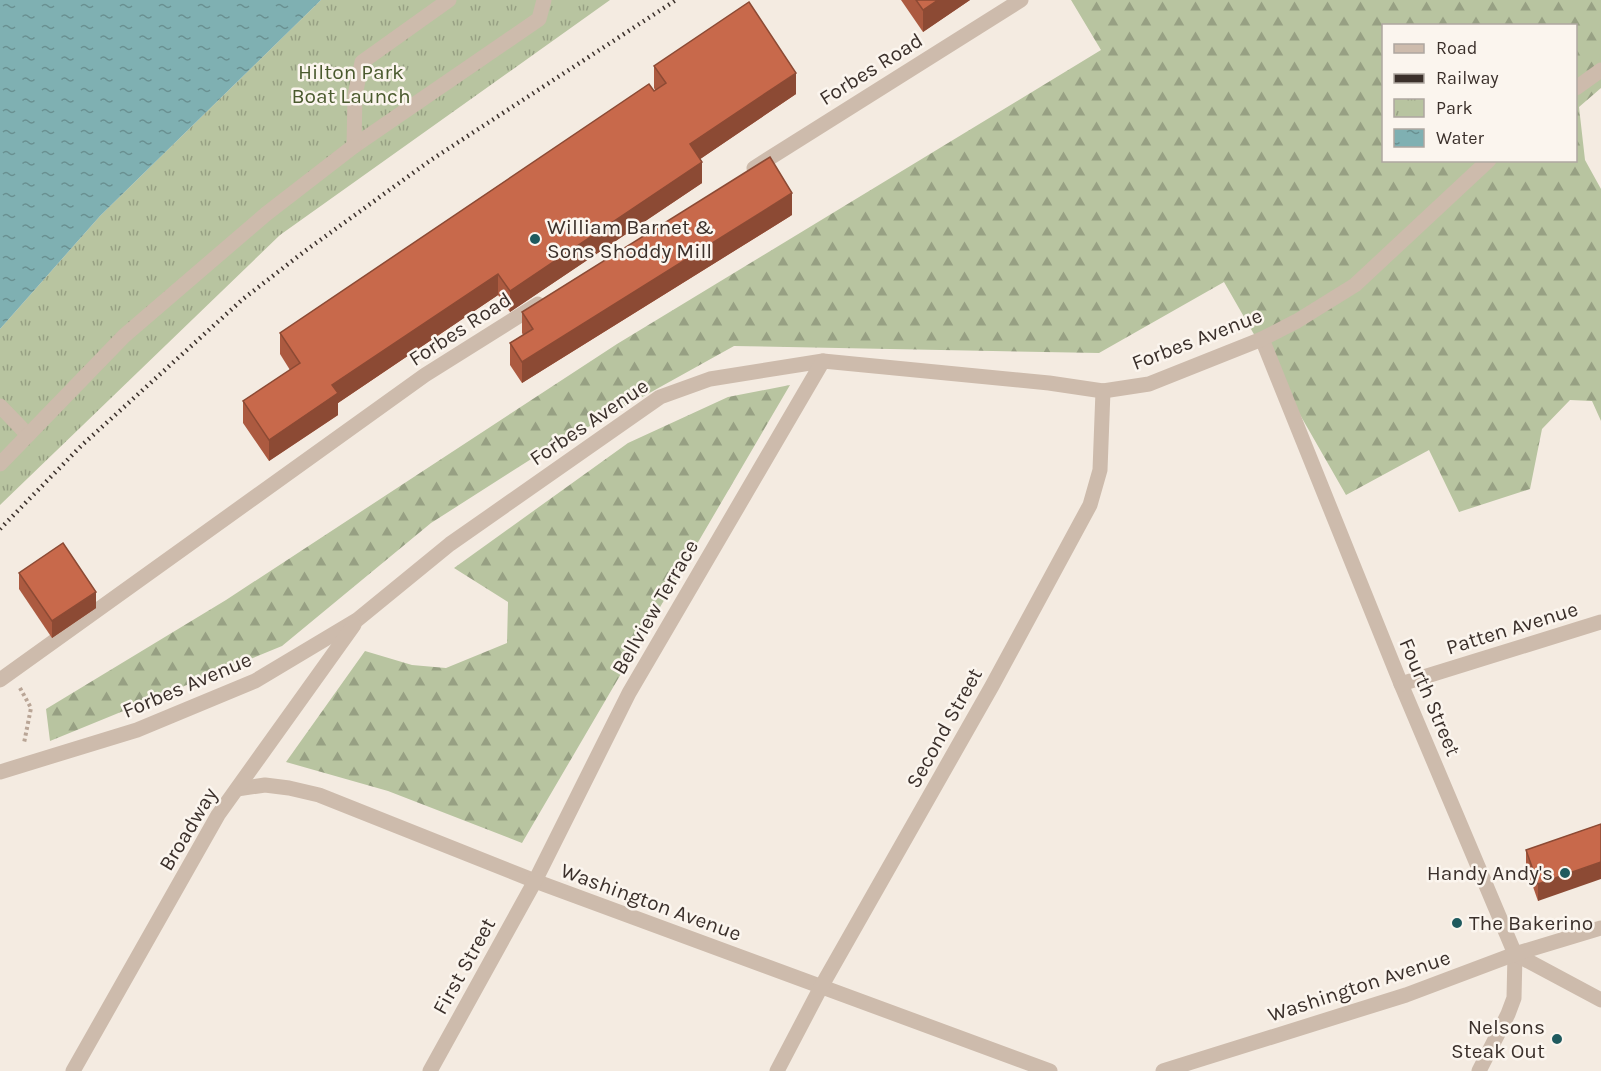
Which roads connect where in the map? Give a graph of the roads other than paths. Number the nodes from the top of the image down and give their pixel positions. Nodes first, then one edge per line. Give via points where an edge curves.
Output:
1 (448, 0) edge
2 (544, 0) edge
3 (1021, 0) edge
4 (1601, 70) edge
5 (1577, 87) edge
6 (354, 146) junction
7 (1487, 162) edge
8 (738, 178) edge
9 (546, 299) edge
10 (1262, 339) junction
11 (823, 361) junction
12 (1102, 391) junction
13 (0, 406) edge
14 (27, 435) junction
15 (0, 464) edge
16 (357, 620) junction
17 (1601, 622) edge
18 (0, 680) edge
19 (1401, 684) junction
20 (0, 772) edge
21 (237, 789) junction
22 (535, 881) junction
23 (1601, 928) edge
24 (1515, 954) junction
25 (821, 987) junction
26 (1601, 1000) edge
27 (73, 1071) edge
28 (430, 1071) edge
29 (777, 1071) edge
30 (1050, 1071) edge
31 (1163, 1071) edge
32 (1479, 1071) edge

1 - 6 street via 362,62
2 - 6 street via 539,18
3 - 8 street, Forbes Road
4 - 5 street
6 - 14 street via 266,214 123,336
7 - 10 street, Forbes Avenue via 1355,285
9 - 18 street, Forbes Road via 424,375
10 - 12 street, Forbes Avenue via 1149,384
10 - 19 street, Fourth Street
11 - 12 street, Forbes Avenue
11 - 16 street, Forbes Avenue via 711,379 660,397 450,544
11 - 22 street, Bellview Terrace via 629,693
12 - 25 street, Second Street via 1100,470 1090,505
13 - 14 street
14 - 15 street
16 - 20 street, Forbes Avenue via 255,681 137,730
16 - 21 street, Broadway
17 - 19 street, Patten Avenue
19 - 24 street, Fourth Street
21 - 22 street, Washington Avenue via 265,785 319,795
21 - 27 street, Broadway via 218,815
22 - 25 street, Washington Avenue
22 - 28 street, First Street
23 - 24 street, Washington Avenue
24 - 26 street
24 - 31 street, Washington Avenue via 1406,995
24 - 32 street, Fourth Street via 1514,998
25 - 29 street, Second Street
25 - 30 street, Washington Avenue

